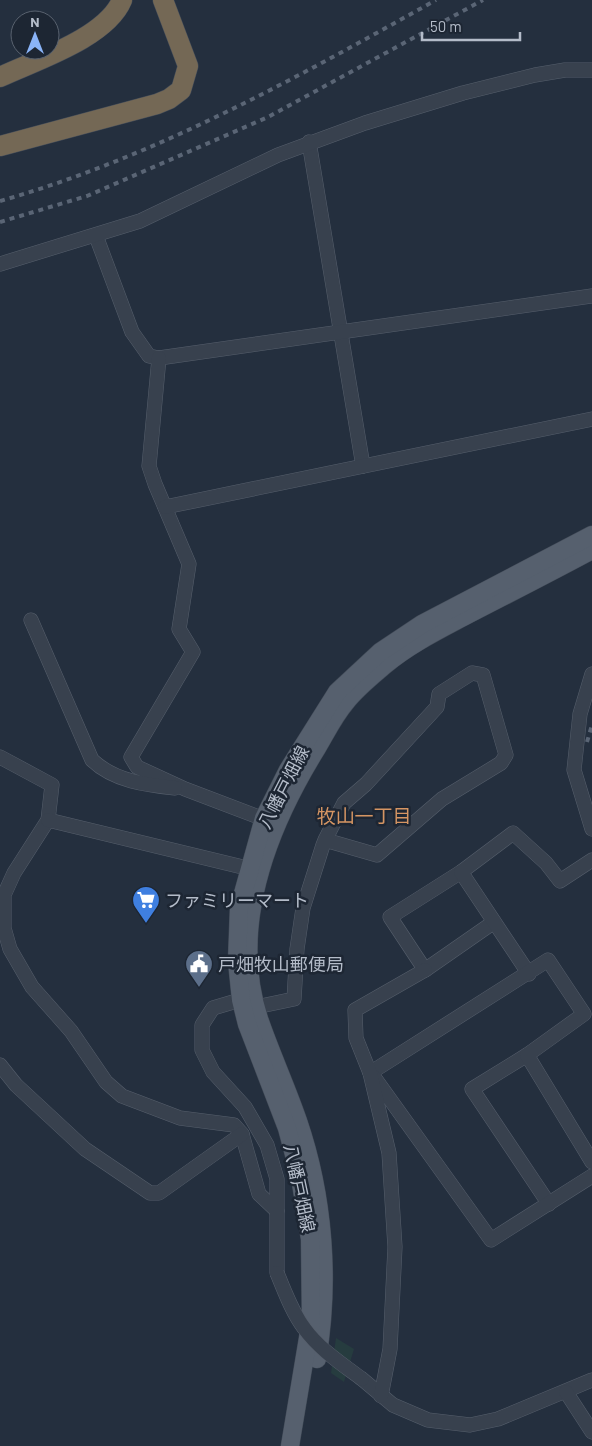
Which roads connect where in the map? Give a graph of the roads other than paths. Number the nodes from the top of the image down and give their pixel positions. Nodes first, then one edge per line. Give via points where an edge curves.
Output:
1 (122, 0) edge
2 (163, 0) edge
3 (592, 70) edge
4 (0, 77) edge
5 (310, 142) junction
6 (0, 146) edge
7 (96, 236) junction
8 (0, 264) edge
9 (592, 296) edge
10 (340, 333) junction
11 (159, 358) junction
12 (592, 419) edge
13 (363, 466) junction
14 (165, 506) junction
15 (592, 535) edge
16 (592, 550) edge
17 (31, 620) dead end
18 (592, 674) edge
19 (0, 756) edge
20 (185, 789) junction
21 (48, 820) junction
22 (270, 821) junction
23 (592, 829) edge
24 (325, 840) junction
25 (592, 860) edge
26 (255, 869) junction
27 (461, 872) junction
28 (494, 922) junction
29 (425, 970) junction
30 (528, 974) junction
31 (250, 1001) junction
32 (527, 1055) junction
33 (0, 1065) edge
34 (370, 1073) junction
35 (242, 1134) junction
36 (592, 1162) edge
37 (592, 1176) edge
38 (549, 1204) junction
39 (277, 1211) junction
40 (592, 1380) edge
41 (566, 1392) junction
42 (381, 1396) junction
43 (592, 1432) edge
44 (290, 1446) edge
45 (302, 1446) edge

1 - 4 highway via 100,29
2 - 6 highway via 188,66 180,90 157,104
3 - 5 street via 565,70 463,93
5 - 7 street via 270,158 140,222
5 - 10 street
7 - 8 street
7 - 11 street via 132,332 149,356
9 - 10 street
10 - 11 street
10 - 13 street
11 - 14 street via 149,466
12 - 13 street
13 - 14 street
14 - 20 street via 189,564 179,628 193,652 131,757 137,767
15 - 22 main road, 八幡戸畑線 via 422,624 380,652 337,692 288,770
16 - 22 main road, 八幡戸畑線 via 426,637 386,664 346,702
17 - 20 street via 92,760 104,772 149,786
18 - 23 street via 580,714 574,770
19 - 21 street via 52,785
20 - 22 street
21 - 26 street
21 - 35 street via 14,873 4,895 4,928 10,949 32,987 71,1031 106,1082 122,1096 180,1118 234,1125
22 - 26 main road, 八幡戸畑線
24 - 24 street via 344,803 366,784 437,707 439,694 472,673 483,675 506,755 501,763 442,799 378,855
24 - 31 street via 304,908 294,999
25 - 27 street via 560,880 514,833
26 - 31 main road, 八幡戸畑線
27 - 28 street
27 - 29 street via 390,917
28 - 29 street
28 - 30 street
29 - 34 street via 355,1010 356,1038
30 - 32 street via 548,960 584,1014
30 - 34 street
31 - 39 street via 213,1008 202,1025 202,1050 213,1072 245,1107 267,1145 277,1179
31 - 44 main road, 八幡戸畑線 via 247,1024 287,1128 300,1177 310,1239 311,1320
31 - 45 main road, 八幡戸畑線 via 298,1122 312,1173 323,1237 324,1321
32 - 36 street
32 - 38 street via 472,1089
33 - 35 street via 16,1085 85,1150 150,1193 159,1193
34 - 38 street via 491,1240
34 - 42 street via 389,1153 395,1247 390,1349
35 - 39 street via 259,1194
37 - 38 street
39 - 42 street, bridge via 277,1273 305,1329 325,1351
40 - 41 street
41 - 42 street via 498,1419 470,1425 428,1420 392,1405
41 - 43 street

